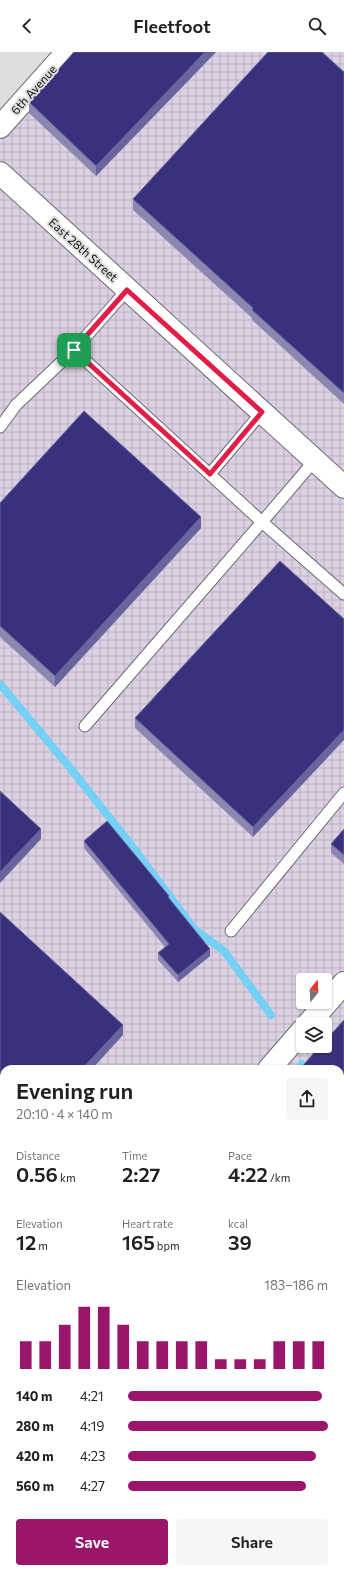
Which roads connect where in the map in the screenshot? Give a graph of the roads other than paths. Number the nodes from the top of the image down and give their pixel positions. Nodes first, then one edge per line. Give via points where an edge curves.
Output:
1 (67, 52) edge
2 (0, 127) edge
3 (0, 174) edge
4 (127, 290) junction
5 (74, 350) junction
6 (262, 412) junction
7 (0, 427) edge
8 (315, 460) junction
9 (210, 474) junction
10 (344, 487) edge
11 (262, 522) junction
12 (344, 594) edge
13 (85, 726) dead end
14 (344, 793) edge
15 (231, 931) dead end
16 (344, 983) edge
17 (314, 1017) edge
18 (296, 1038) edge
19 (272, 1065) edge

1 - 2 street, 6th Avenue
3 - 4 street, East 28th Street
4 - 5 lane
4 - 6 street, East 28th Street
5 - 7 lane via 16,405
5 - 9 lane
6 - 8 street, East 28th Street
6 - 9 lane
8 - 10 street, East 28th Street
8 - 11 lane
9 - 11 lane
11 - 12 lane
11 - 13 lane
14 - 15 lane
16 - 17 street
18 - 19 street

